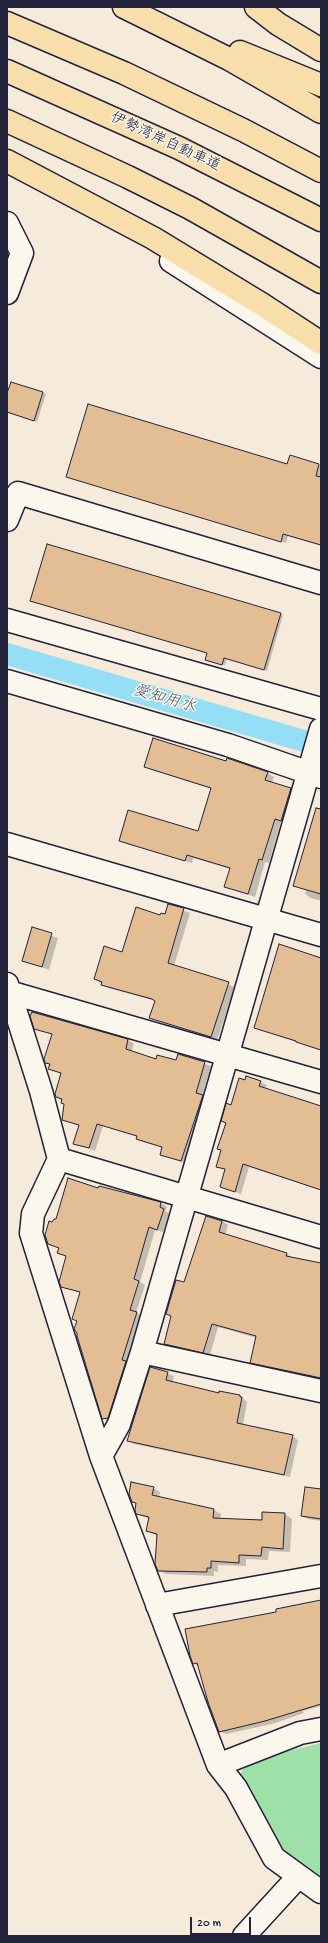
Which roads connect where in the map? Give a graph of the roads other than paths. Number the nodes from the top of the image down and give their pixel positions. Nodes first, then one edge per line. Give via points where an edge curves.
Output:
1 (124, 7) edge
2 (131, 7) edge
3 (256, 7) edge
4 (7, 23) edge
5 (321, 50) edge
6 (7, 71) edge
7 (321, 85) edge
8 (321, 112) edge
9 (7, 121) edge
10 (7, 161) edge
11 (7, 171) edge
12 (321, 171) edge
13 (128, 177) junction
14 (321, 220) edge
15 (7, 223) edge
16 (321, 282) edge
17 (7, 292) edge
18 (321, 296) edge
19 (321, 343) edge
20 (321, 357) edge
21 (7, 520) edge
22 (321, 583) edge
23 (7, 620) edge
24 (7, 681) edge
25 (321, 709) edge
26 (321, 729) edge
27 (313, 771) edge
28 (7, 844) edge
29 (267, 919) junction
30 (321, 935) edge
31 (8, 988) edge
32 (228, 1055) junction
33 (321, 1082) edge
34 (59, 1159) junction
35 (186, 1196) junction
36 (321, 1237) edge
37 (142, 1352) junction
38 (321, 1391) edge
39 (101, 1456) junction
40 (321, 1576) edge
41 (157, 1605) junction
42 (321, 1729) edge
43 (218, 1765) junction
44 (298, 1877) junction
45 (321, 1892) edge
46 (244, 1936) edge

1 - 8 highway via 229,59
2 - 7 highway
3 - 5 highway via 278,24
4 - 12 highway via 124,73
6 - 14 highway, 伊勢湾岸自動車道 via 179,148
9 - 13 highway
10 - 19 highway via 153,238
11 - 20 street via 70,202 173,262
13 - 16 highway via 197,212
13 - 18 highway
15 - 17 street via 22,253
21 - 22 street via 18,492
23 - 25 street
24 - 27 street
26 - 27 street
27 - 29 street
28 - 29 street
29 - 30 street
29 - 32 street
31 - 32 street
31 - 34 street via 41,1091
32 - 33 street
32 - 35 street
34 - 35 street
34 - 39 street via 33,1214 30,1233
35 - 36 street
35 - 37 street
37 - 38 street
37 - 39 street via 119,1424
39 - 41 street
40 - 41 street
41 - 43 street
42 - 43 street via 300,1733
43 - 44 street via 236,1788 274,1858
44 - 45 street
44 - 46 street

